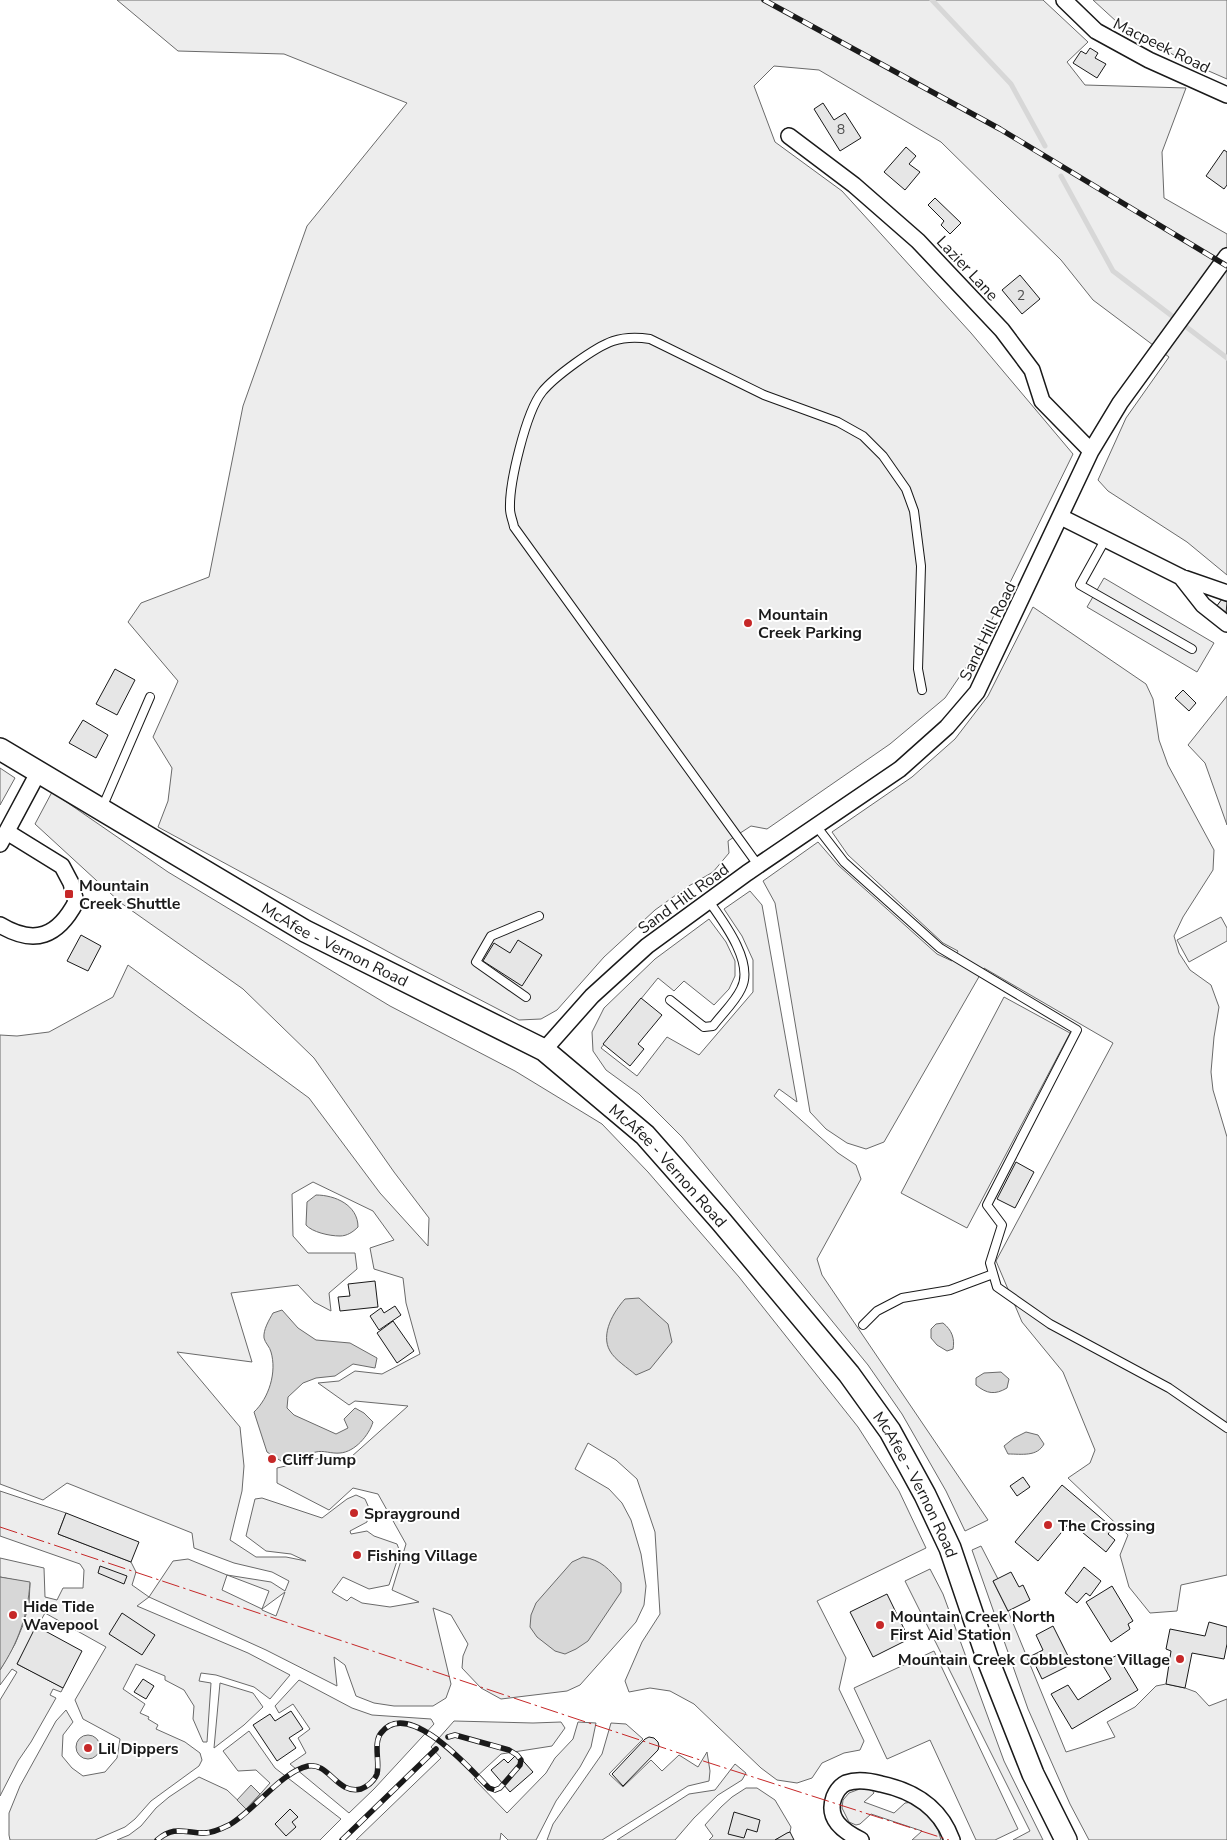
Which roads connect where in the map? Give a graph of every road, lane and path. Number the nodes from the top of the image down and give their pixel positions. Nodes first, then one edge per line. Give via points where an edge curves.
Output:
1 (1064, 0) edge
2 (1227, 95) edge
3 (789, 136) dead end
4 (1227, 256) edge
5 (1091, 451) junction
6 (1060, 517) junction
7 (1105, 540) junction
8 (1181, 576) junction
9 (1227, 593) edge
10 (1227, 624) edge
11 (1192, 648) dead end
12 (922, 690) dead end
13 (150, 697) dead end
14 (0, 749) edge
15 (38, 773) junction
16 (101, 810) junction
17 (817, 827) junction
18 (4, 838) edge
19 (758, 866) junction
20 (708, 900) junction
21 (539, 916) dead end
22 (0, 925) edge
23 (526, 997) dead end
24 (670, 1000) dead end
25 (544, 1050) junction
26 (993, 1274) junction
27 (863, 1325) dead end
28 (1227, 1428) edge
29 (861, 1840) edge
30 (952, 1840) edge
31 (1066, 1840) edge

1 - 2 street, Macpeek Road via 1096,31 1149,60
3 - 5 street, Lazier Lane via 854,185 918,241 1002,330 1032,370 1042,401
4 - 5 street, Sand Hill Road via 1120,403
5 - 6 street, Sand Hill Road
6 - 7 street
6 - 17 street, Sand Hill Road via 977,692 947,727 900,769
7 - 8 street
7 - 11 lane via 1080,585
8 - 9 street
8 - 10 street via 1203,606
12 - 19 lane via 918,669 921,566 914,512 906,489 883,456 863,436 838,422 764,395 650,339 633,337 612,341 570,366 542,392 531,412 515,471 510,509 514,527
13 - 16 lane
14 - 15 main road, McAfee - Vernon Road
15 - 16 main road, McAfee - Vernon Road
15 - 18 street
16 - 25 main road, McAfee - Vernon Road via 305,932
17 - 19 street, Sand Hill Road
17 - 26 lane via 844,862 940,948 1077,1030 987,1205 1002,1225 990,1263
18 - 22 street via 62,866 76,902 56,929 42,936 26,936
19 - 20 street, Sand Hill Road
20 - 24 lane via 738,948 746,974 742,989 713,1026 704,1027
20 - 25 street, Sand Hill Road via 640,952 592,996
21 - 23 lane via 491,936 476,962
25 - 31 main road, McAfee - Vernon Road via 645,1135 850,1374 890,1431 950,1548 988,1660 1033,1774
26 - 27 lane via 950,1290 902,1298 876,1311
26 - 28 lane via 998,1287 1050,1324 1169,1388
29 - 30 street via 838,1824 832,1817 832,1808 838,1788 865,1780 912,1793 930,1805

